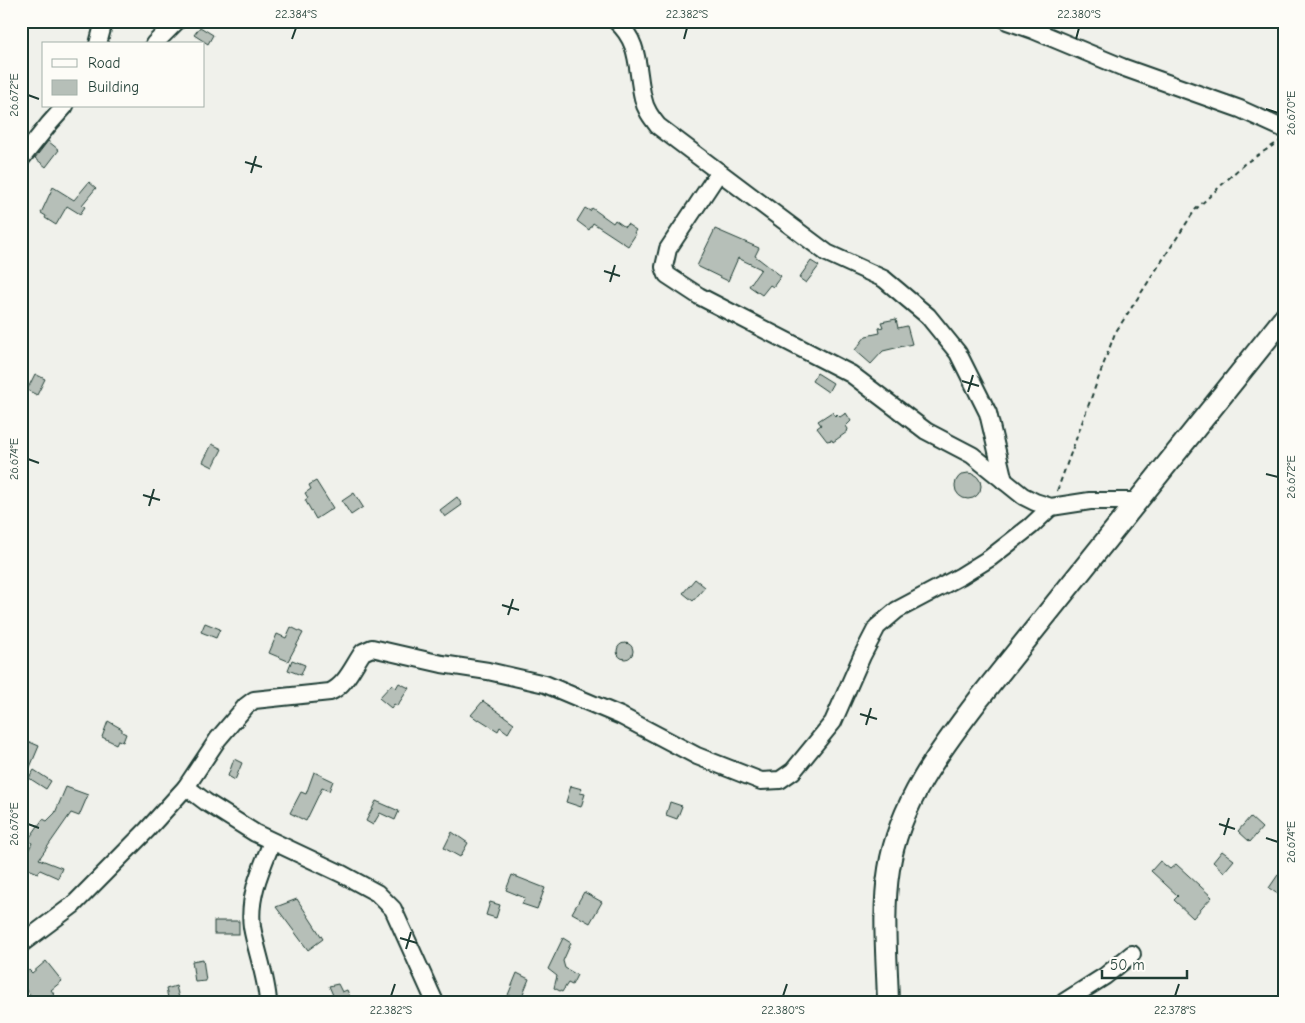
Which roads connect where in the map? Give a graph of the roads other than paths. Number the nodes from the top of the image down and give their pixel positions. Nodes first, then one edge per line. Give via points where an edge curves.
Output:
1 (103, 21) edge
2 (177, 21) edge
3 (616, 21) edge
4 (1007, 21) edge
5 (98, 42) edge
6 (156, 42) edge
7 (63, 108) edge
8 (1284, 129) edge
9 (21, 159) edge
10 (719, 172) junction
11 (1284, 318) edge
12 (1004, 481) junction
13 (1138, 501) junction
14 (1051, 507) junction
15 (186, 787) junction
16 (272, 842) junction
17 (21, 944) edge
18 (1132, 954) dead end
19 (268, 1002) edge
20 (435, 1002) edge
21 (888, 1002) edge
22 (1064, 1002) edge

1 - 5 street
2 - 6 street
3 - 10 street via 633,44 649,114 658,126
4 - 8 street via 1122,67 1240,108
7 - 9 street
10 - 12 street via 827,253 884,279 928,316 958,353 988,413
10 - 12 street via 668,249 664,267 668,275 699,296 851,374 926,431 972,455
11 - 13 main road
12 - 14 street via 1023,496
13 - 14 street via 1090,501
13 - 21 main road via 979,699 943,747 914,794 898,833 889,868 885,943
14 - 15 street via 990,558 897,610 877,627 834,722 794,771 780,780 761,781 696,756 621,716 545,684 372,648 363,652 341,685 330,692 254,700 218,739
15 - 16 street
15 - 17 street via 73,905
16 - 19 street via 257,879 252,906 252,925
16 - 20 street via 377,893 393,909
18 - 22 street

